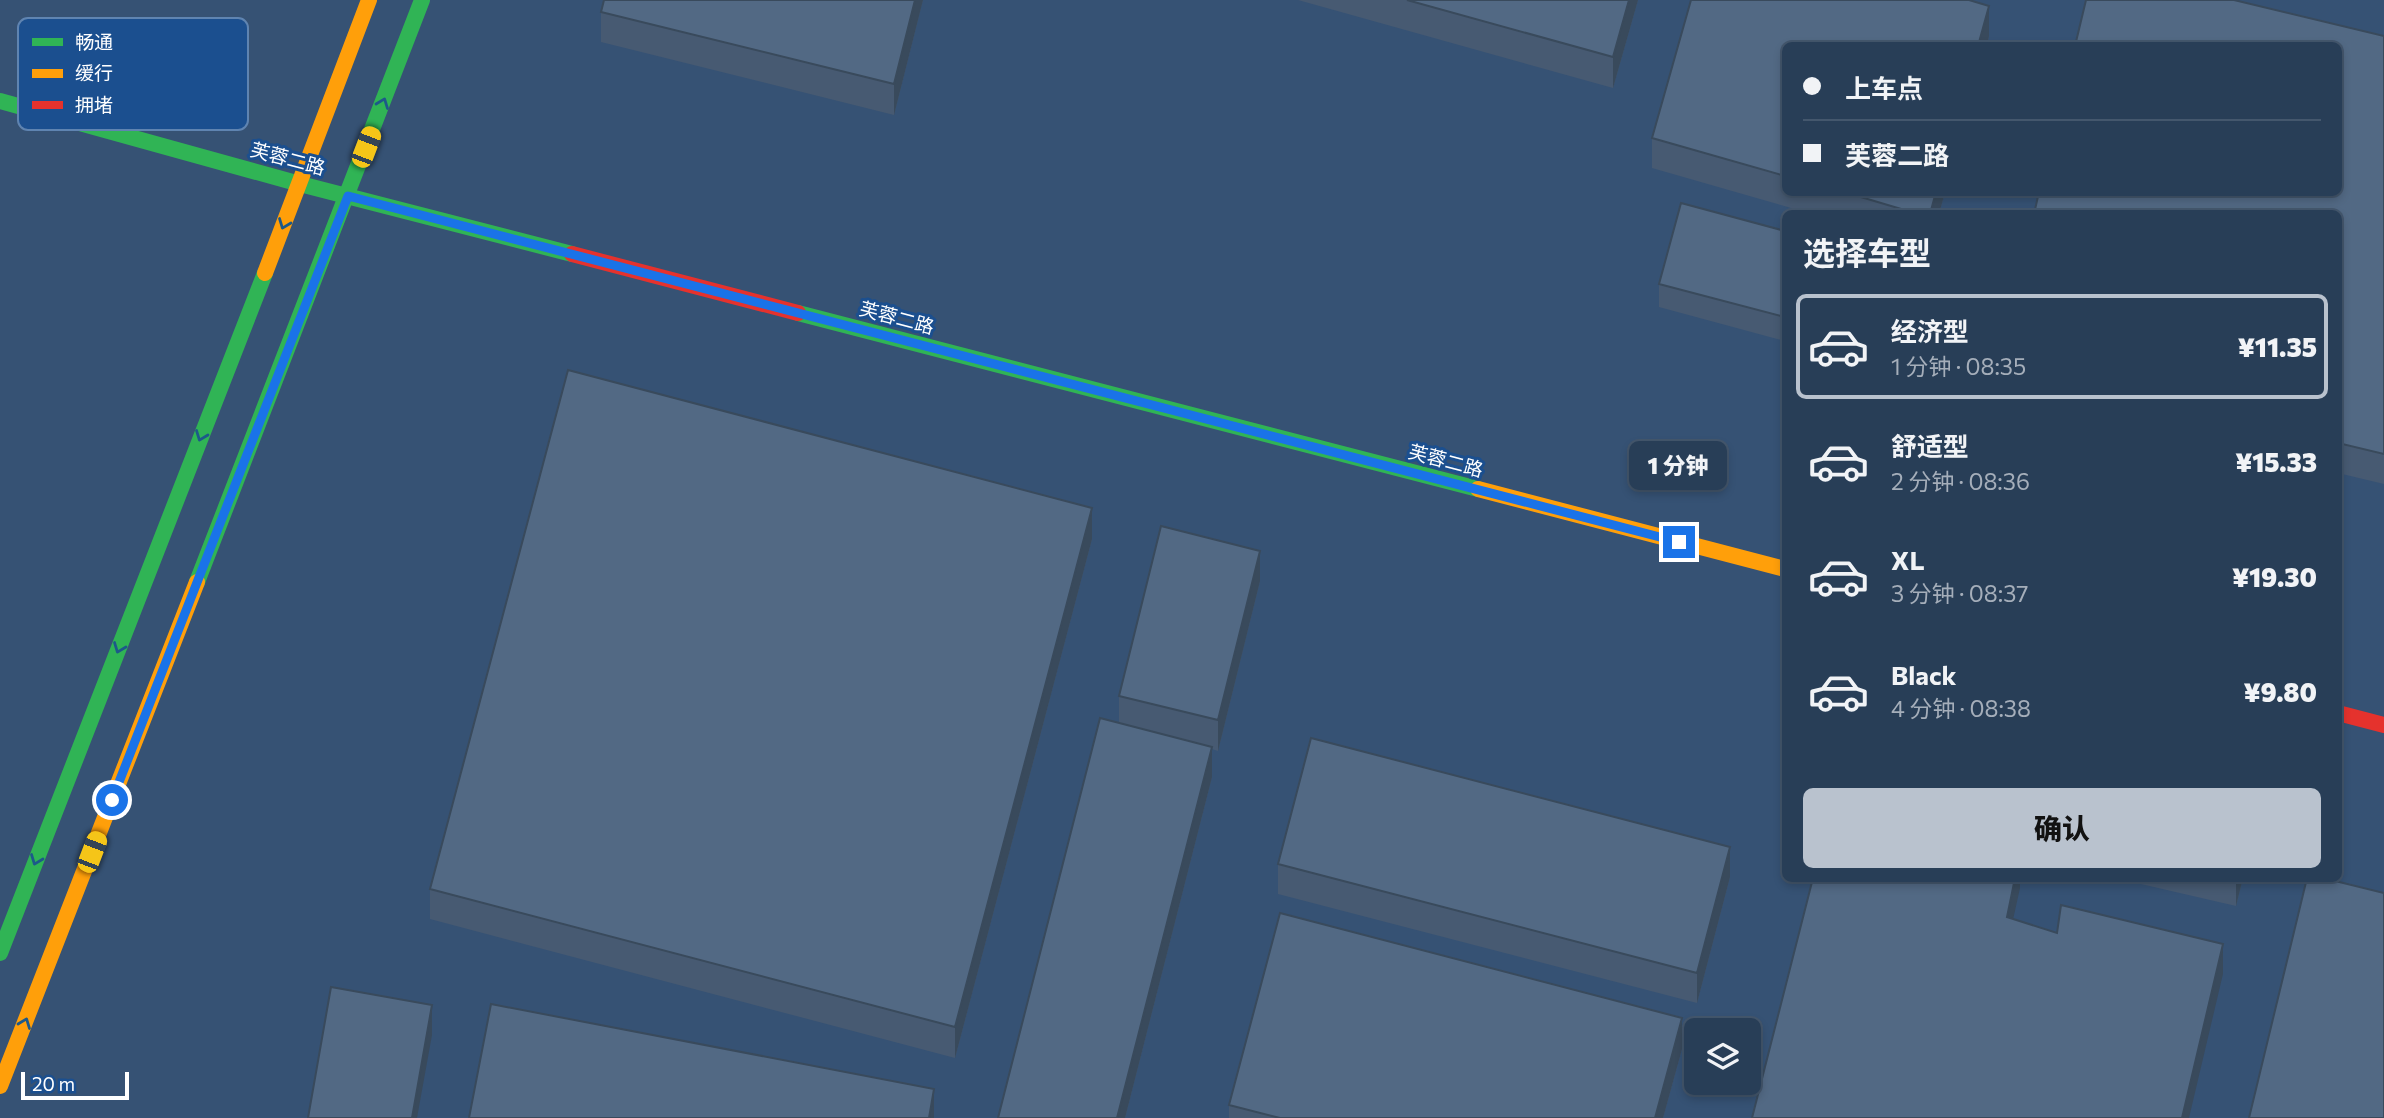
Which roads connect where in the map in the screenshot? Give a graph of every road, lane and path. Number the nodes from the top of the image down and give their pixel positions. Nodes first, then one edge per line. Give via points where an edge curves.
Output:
1 (369, 0) edge
2 (422, 0) edge
3 (0, 101) edge
4 (18, 106) edge
5 (107, 130) edge
6 (300, 184) junction
7 (348, 196) junction
8 (1782, 568) edge
9 (2342, 714) edge
10 (2384, 725) edge
11 (0, 953) edge
12 (0, 1086) edge

1 - 6 main road
7 -> 2 main road
3 - 4 main road, 芙蓉二路
5 - 6 main road, 芙蓉二路
6 - 7 main road, 芙蓉二路
6 -> 11 main road
7 - 8 main road, 芙蓉二路
12 -> 7 main road
9 - 10 main road

